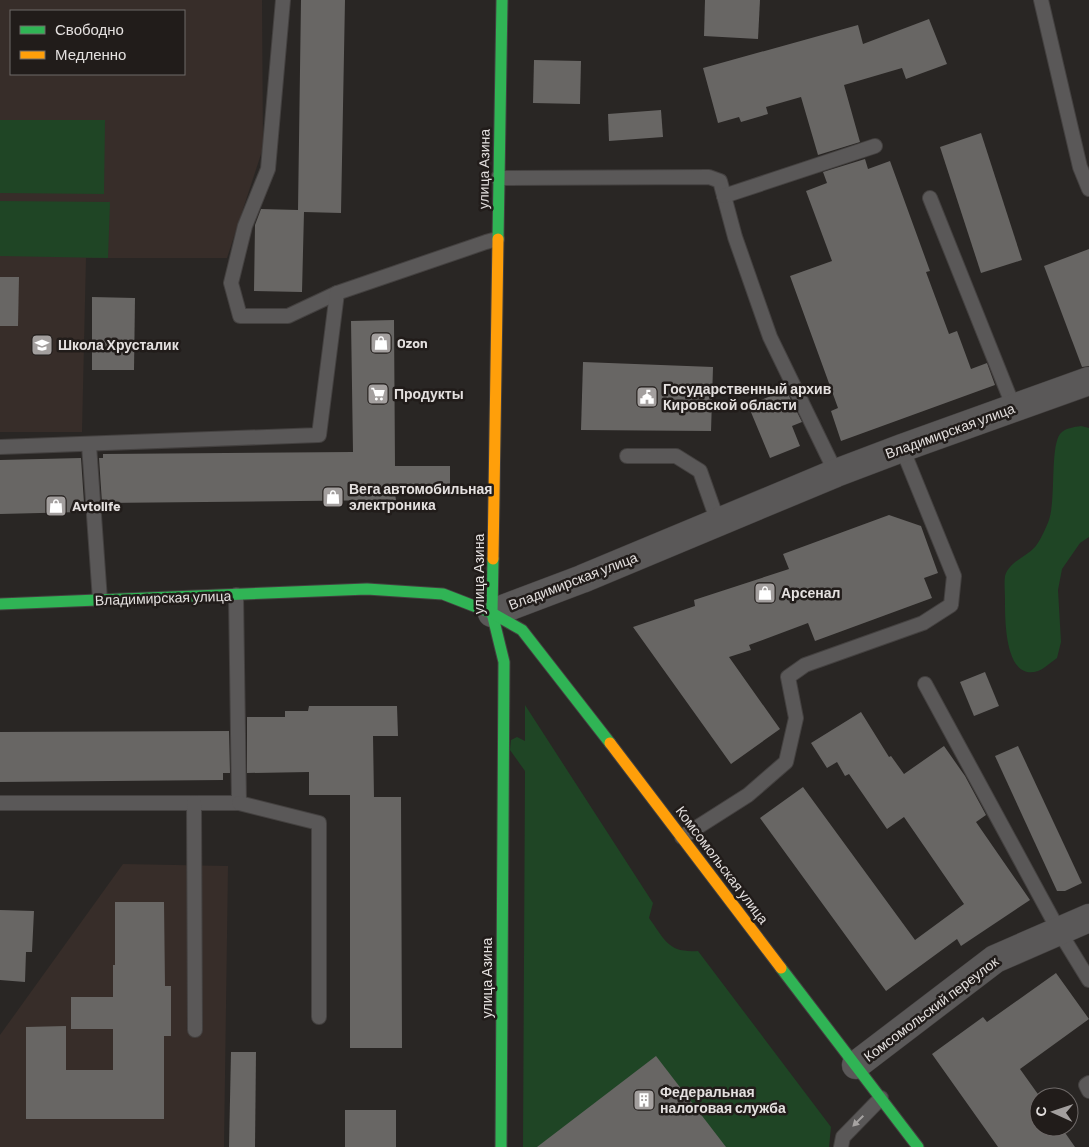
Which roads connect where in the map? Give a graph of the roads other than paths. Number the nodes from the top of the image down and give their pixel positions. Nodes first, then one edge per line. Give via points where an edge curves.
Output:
1 (283, 0) edge
2 (502, 0) edge
3 (1041, 0) edge
4 (875, 146) dead end
5 (498, 178) junction
6 (1089, 189) edge
7 (724, 196) junction
8 (930, 198) dead end
9 (497, 240) junction
10 (337, 293) junction
11 (1089, 381) edge
12 (1014, 408) junction
13 (89, 445) junction
14 (0, 447) edge
15 (902, 448) junction
16 (627, 456) dead end
17 (836, 473) junction
18 (718, 522) junction
19 (236, 595) junction
20 (100, 600) junction
21 (0, 604) edge
22 (492, 613) junction
23 (925, 684) dead end
24 (0, 803) edge
25 (194, 803) junction
26 (238, 803) junction
27 (682, 837) junction
28 (1089, 918) edge
29 (1059, 931) junction
30 (1089, 980) edge
31 (319, 1017) dead end
32 (195, 1030) dead end
33 (856, 1065) junction
34 (1089, 1083) edge
35 (1089, 1091) edge
36 (881, 1098) junction
37 (501, 1147) edge
38 (841, 1147) edge
39 (918, 1147) edge

1 - 10 lane via 268,169 245,226 231,283 240,316 288,316
2 - 5 main road, улица Азина
3 - 6 lane via 1080,167
4 - 7 lane
5 - 7 lane via 709,177 720,182
5 - 9 main road, улица Азина
7 - 17 lane via 770,337
8 - 12 lane
9 - 10 lane
9 - 22 main road, улица Азина
10 - 13 lane via 319,435
11 - 12 street, Владимирская улица
12 - 15 street, Владимирская улица
13 - 14 lane
13 - 20 lane
15 - 17 street, Владимирская улица
15 - 27 lane via 954,576 951,605 923,623 805,665 788,677 796,718 786,762 748,795
16 - 18 lane via 676,456 700,471
17 - 18 street, Владимирская улица
18 - 22 street, Владимирская улица
19 - 20 main road, Владимирская улица
19 - 22 main road, Владимирская улица via 366,589 443,594
19 - 26 lane
20 - 21 main road, Владимирская улица
22 - 27 main road, Комсомольская улица via 522,630
22 - 37 main road, улица Азина via 504,662
23 - 29 lane
24 - 25 lane
25 - 26 lane
25 - 32 lane
26 - 31 lane via 319,823
27 - 33 main road, Комсомольская улица
28 - 29 street, Комсомольский переулок
29 - 30 lane
29 - 33 street, Комсомольский переулок via 994,959
33 - 36 main road, Комсомольская улица
34 - 35 lane via 1086,1085
36 -> 38 lane via 843,1137
36 - 39 main road, Комсомольская улица

